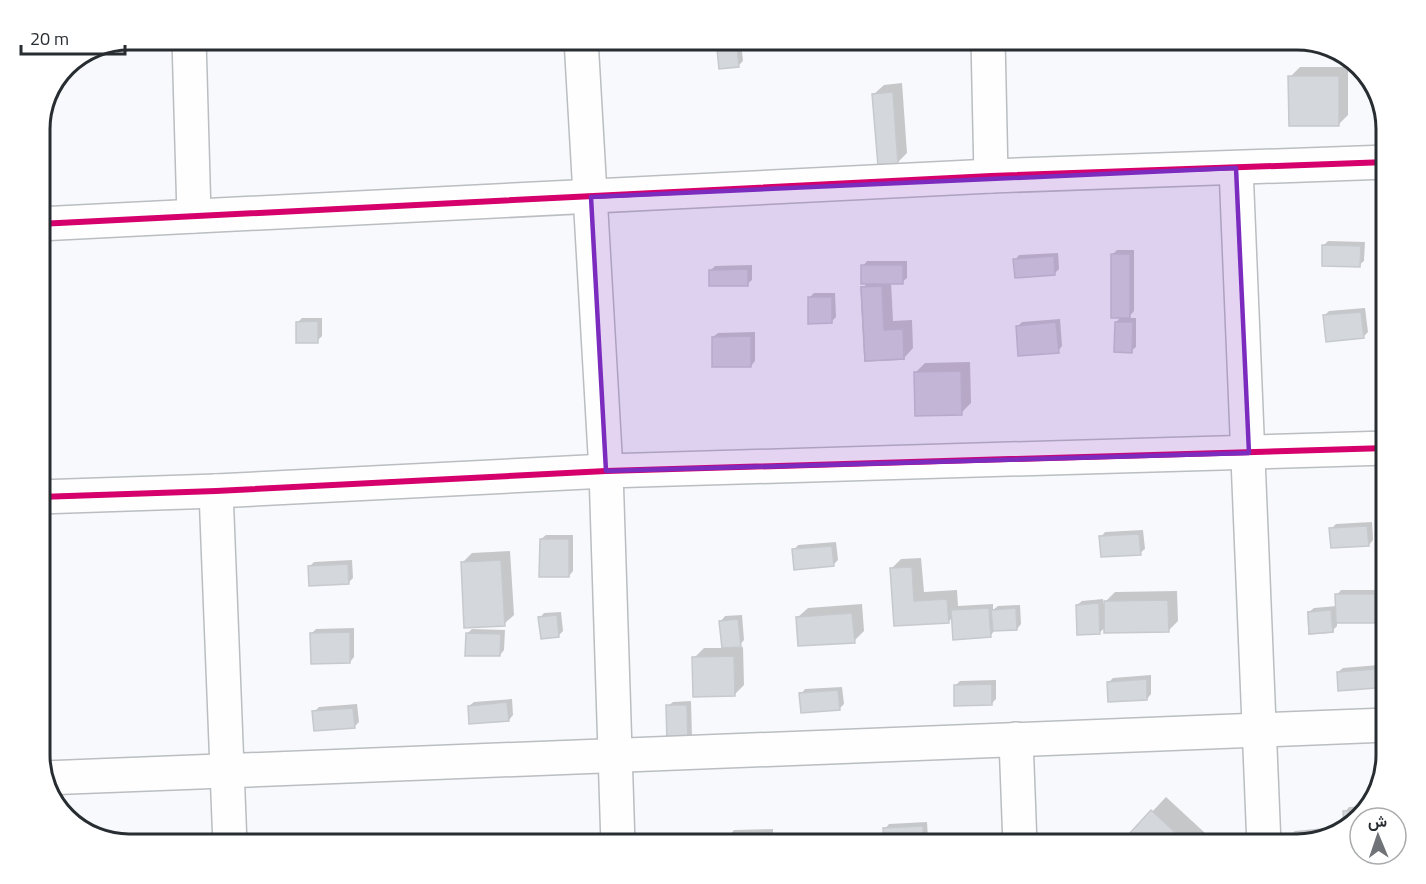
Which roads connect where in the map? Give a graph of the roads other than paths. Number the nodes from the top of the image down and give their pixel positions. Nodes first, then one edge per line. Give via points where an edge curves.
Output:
1 (189, 50) edge
2 (582, 50) edge
3 (988, 50) edge
4 (1376, 162) edge
5 (1236, 168) junction
6 (991, 176) junction
7 (591, 198) junction
8 (194, 216) junction
9 (50, 223) edge
10 (1376, 448) edge
11 (1248, 453) junction
12 (606, 471) junction
13 (216, 491) junction
14 (50, 497) edge
15 (1376, 725) edge
16 (1260, 730) junction
17 (1016, 739) junction
18 (614, 757) junction
19 (227, 769) junction
20 (53, 778) edge
21 (230, 834) edge
22 (618, 834) edge
23 (1020, 834) edge
24 (1264, 834) edge

1 - 8 street
2 - 7 street
3 - 6 street
4 - 5 street
5 - 6 street
5 - 11 street
6 - 7 street
7 - 8 street
7 - 12 street
8 - 9 street
10 - 11 street
11 - 12 street
11 - 16 street
12 - 13 street
12 - 18 street
13 - 14 street
13 - 19 street
15 - 16 street
16 - 17 street
16 - 24 street
17 - 18 street
17 - 23 street
18 - 19 street
18 - 22 street
19 - 20 street
19 - 21 street

